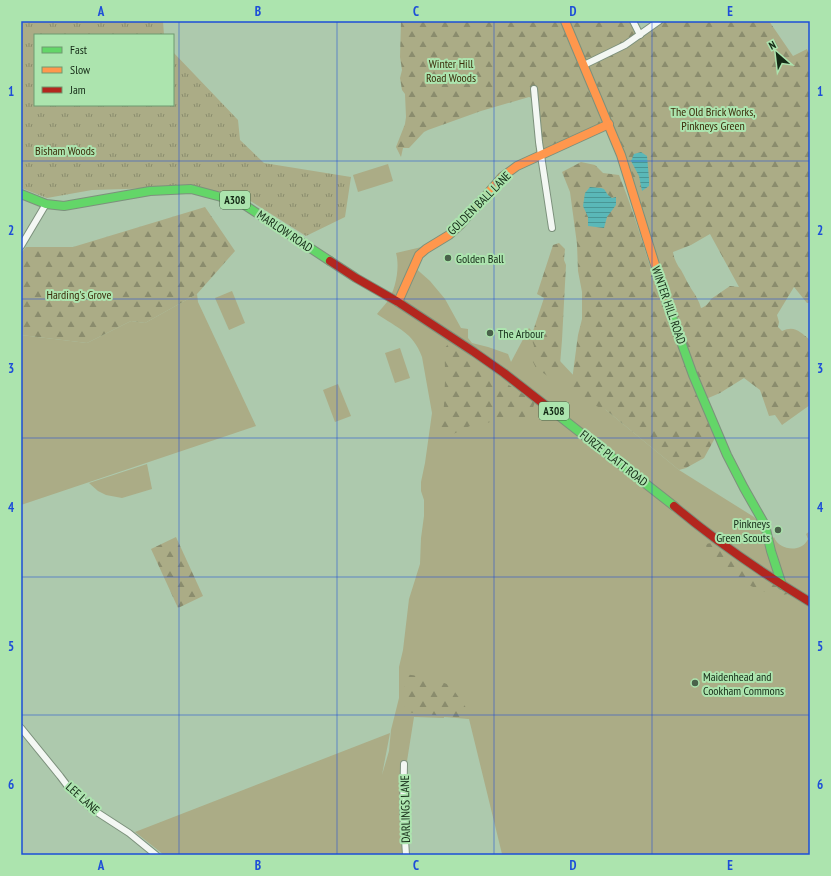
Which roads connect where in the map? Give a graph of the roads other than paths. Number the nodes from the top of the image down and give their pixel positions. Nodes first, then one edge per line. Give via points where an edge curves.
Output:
1 (565, 21) edge
2 (633, 21) edge
3 (659, 21) edge
4 (640, 35) junction
5 (584, 65) junction
6 (534, 89) dead end
7 (609, 124) junction
8 (540, 155) junction
9 (21, 194) edge
10 (46, 204) junction
11 (552, 228) dead end
12 (21, 246) edge
13 (398, 302) junction
14 (782, 585) junction
15 (810, 602) edge
16 (21, 728) edge
17 (404, 764) dead end
18 (156, 855) edge
19 (406, 855) edge

1 - 5 main road, WINTER HILL ROAD
2 - 4 street
3 - 4 street
4 - 5 street
5 - 7 main road, WINTER HILL ROAD
6 - 8 street
7 - 8 main road, GOLDEN BALL LANE
7 - 14 main road, WINTER HILL ROAD via 665,298 693,374 726,455 765,525
8 - 11 street
8 - 13 main road, GOLDEN BALL LANE via 517,166 502,177 461,224 420,255
9 - 10 main road, MARLOW ROAD / A308
10 - 12 street
10 - 13 main road, MARLOW ROAD / A308 via 64,206 150,191 191,189 240,202 356,278
13 - 14 main road, FURZE PLATT ROAD / A308 via 504,373 656,490 700,528
14 - 15 main road, FURZE PLATT ROAD / A308
16 - 18 street, LEE LANE via 69,788 92,809 129,833
17 - 19 street, DARLINGS LANE

